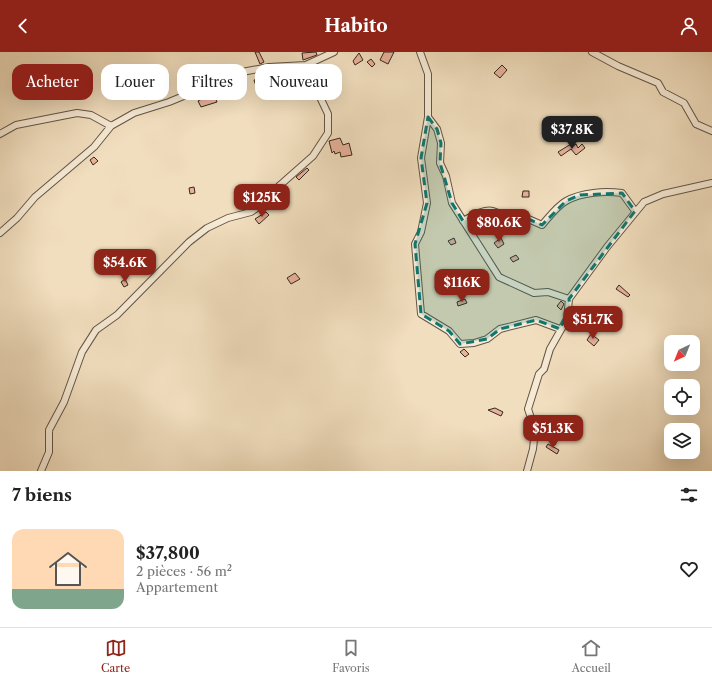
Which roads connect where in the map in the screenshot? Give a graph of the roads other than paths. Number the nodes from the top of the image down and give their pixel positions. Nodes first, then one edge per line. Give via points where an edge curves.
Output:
1 (334, 52) edge
2 (420, 52) edge
3 (592, 52) edge
4 (314, 62) junction
5 (428, 118) junction
6 (111, 126) junction
7 (712, 131) edge
8 (0, 134) edge
9 (712, 183) edge
10 (635, 211) junction
11 (463, 221) junction
12 (0, 233) edge
13 (569, 299) junction
14 (560, 329) junction
15 (42, 471) edge
16 (527, 471) edge

1 - 4 street
2 - 5 street via 428,74
3 - 7 street via 658,83 663,92 684,103 696,124
4 - 6 street via 242,72 169,102 134,113
4 - 15 street via 314,77 328,114 328,133 321,144 313,156 279,186 269,200 251,212 228,218 195,237 136,293 117,315 96,330 82,352 64,402 49,430 49,452
5 - 11 street via 437,129 441,143 440,163 446,176 452,203
5 - 14 street via 421,158 427,203 421,232 415,244 422,314 448,331 460,344 487,339 500,329 536,320
6 - 8 street via 91,115 77,113 16,125
6 - 12 street via 94,147 35,197
9 - 10 street via 663,194 644,202
10 - 11 street via 622,193 602,192 580,195 566,201 542,225 517,214 511,218 492,210
10 - 13 street
11 - 13 street via 499,277 534,293 548,292
13 - 14 street via 568,318
14 - 16 street via 544,369 539,374 528,409 535,430 534,449

